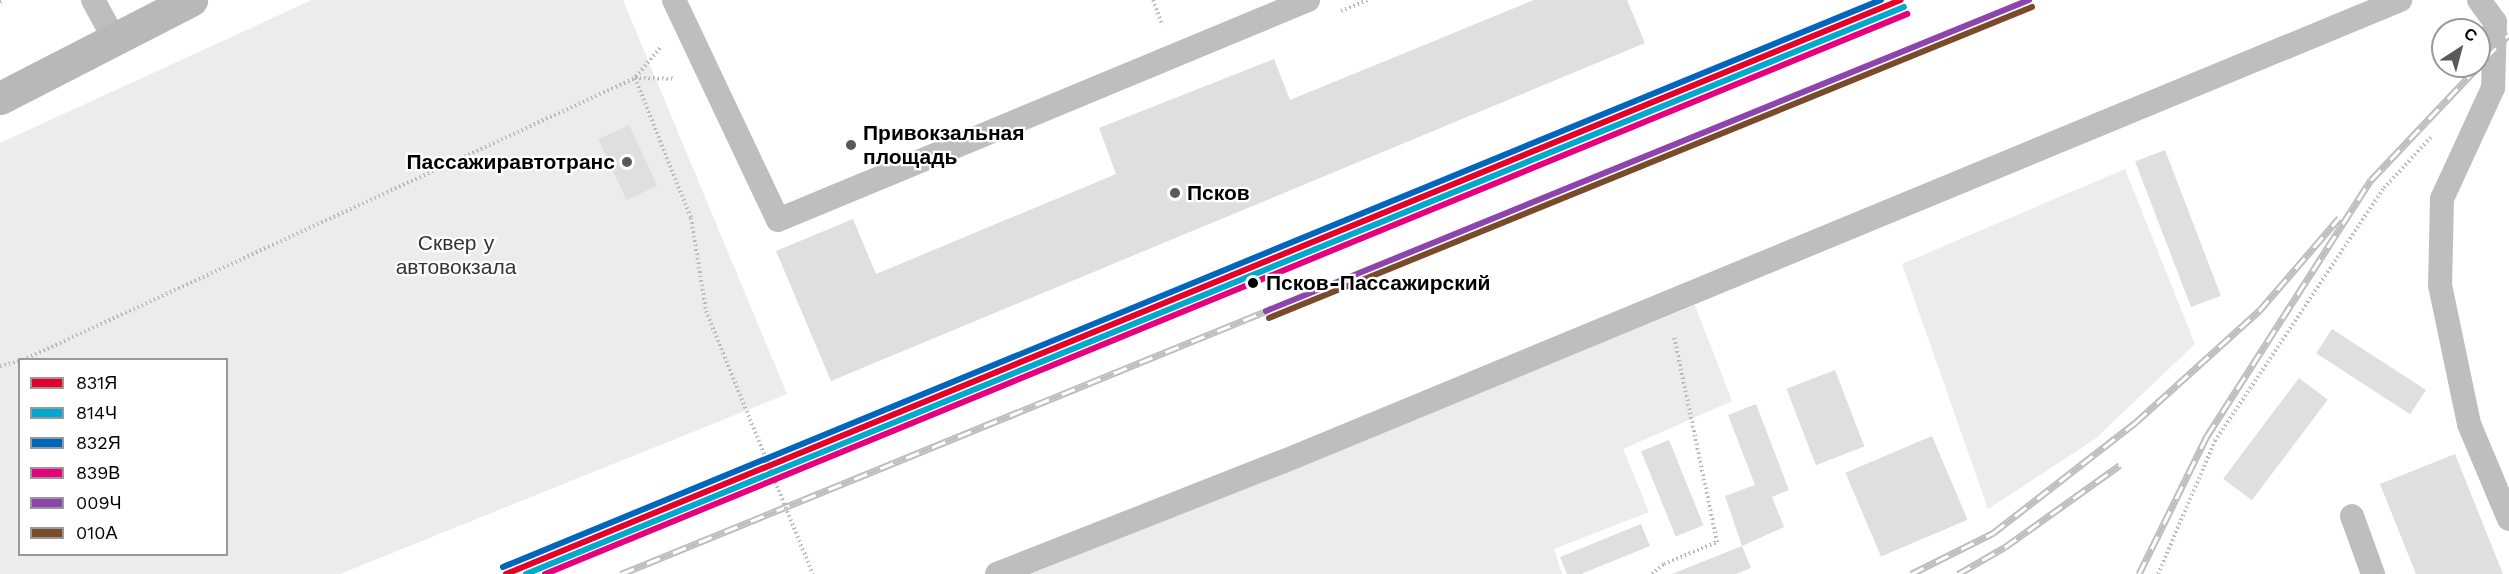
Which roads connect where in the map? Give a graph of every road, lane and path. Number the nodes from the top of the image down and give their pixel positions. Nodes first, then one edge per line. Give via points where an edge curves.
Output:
1 (93, 0) edge
2 (191, 0) edge
3 (674, 0) edge
4 (1308, 0) edge
5 (2400, 0) edge
6 (2479, 0) edge
7 (116, 42) junction
8 (635, 78) junction
9 (683, 79) dead end
10 (0, 98) edge
11 (2439, 129) dead end
12 (1667, 302) junction
13 (25, 358) edge
14 (18, 361) edge
15 (0, 366) edge
16 (2352, 516) dead end
17 (2509, 519) edge
18 (813, 574) edge
19 (997, 574) edge
20 (1652, 574) edge
21 (2158, 574) edge
22 (2373, 574) edge

1 - 7 lane
2 - 7 main road
3 - 4 lane via 778,220
5 - 12 lane
6 - 17 lane via 2495,22 2493,88 2442,199 2440,285 2469,424
7 - 10 main road
8 - 9 path
8 - 13 path
8 - 18 path, bridge via 691,218 706,311
11 - 21 path via 2384,188 2215,441
12 - 19 lane via 1282,462
12 - 20 path via 1717,542 1664,564
14 - 15 path
16 - 22 lane

